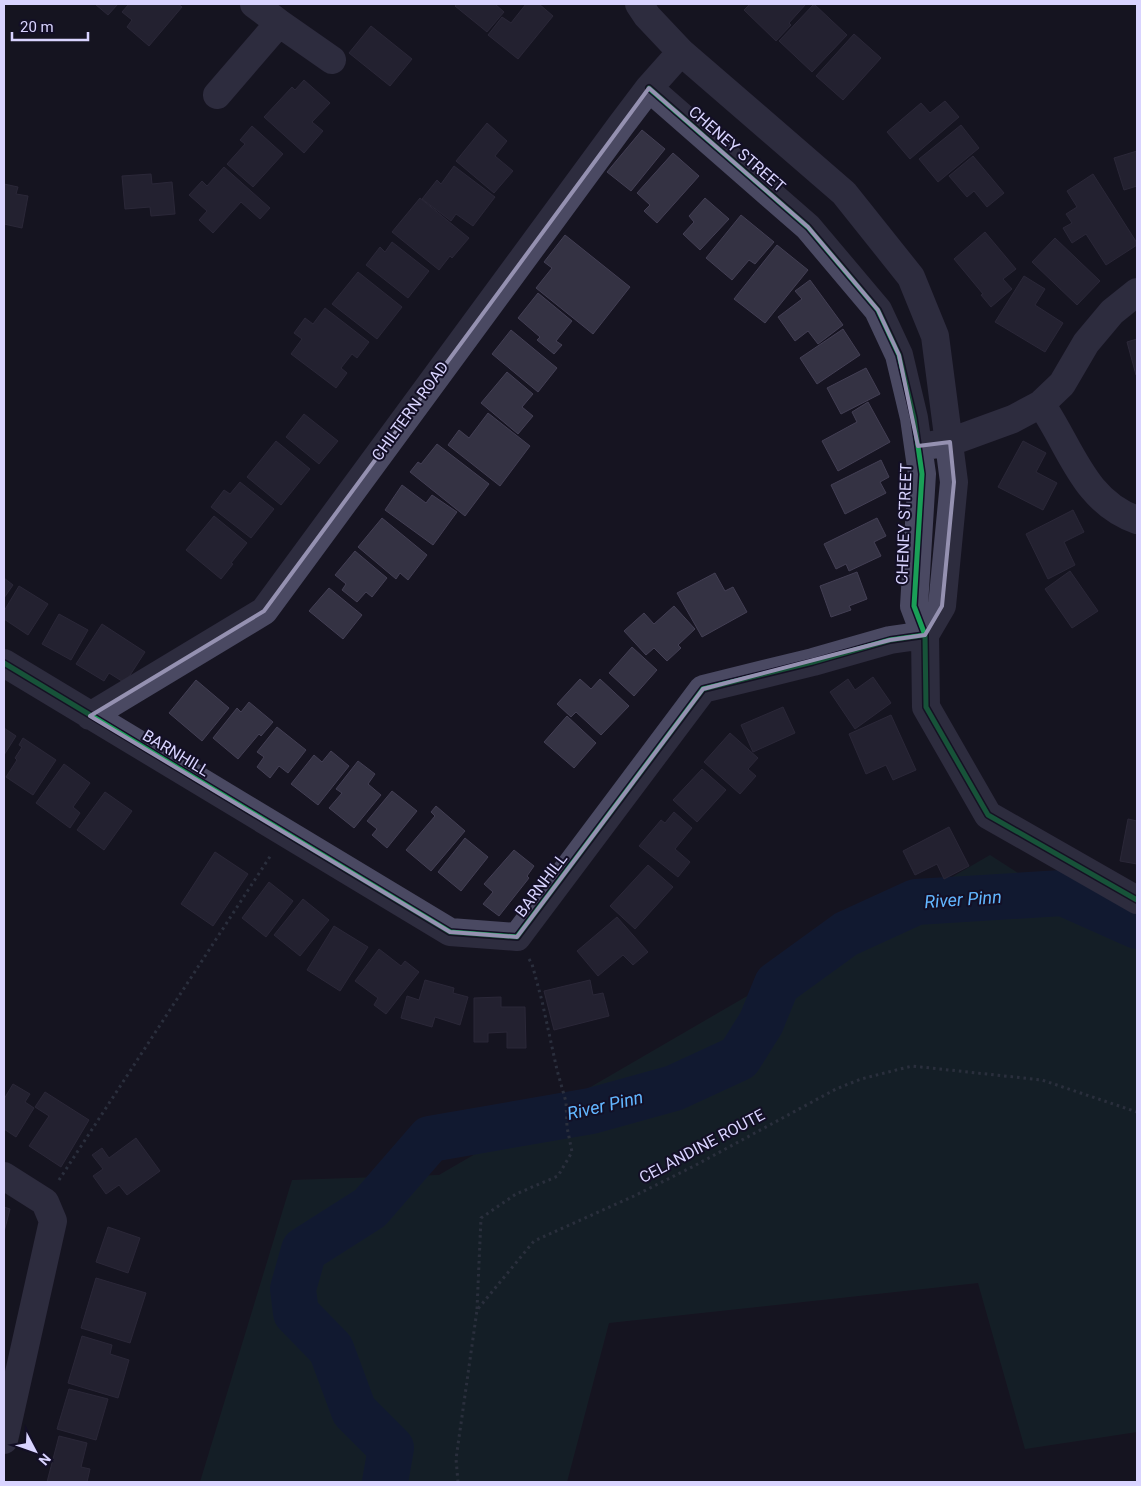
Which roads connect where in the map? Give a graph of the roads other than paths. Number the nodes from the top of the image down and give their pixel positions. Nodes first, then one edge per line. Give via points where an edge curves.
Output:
1 (254, 4) edge
2 (639, 4) edge
3 (279, 23) junction
4 (680, 52) junction
5 (332, 60) dead end
6 (649, 88) junction
7 (217, 95) dead end
8 (1137, 292) edge
9 (1041, 404) junction
10 (950, 442) junction
11 (918, 446) junction
12 (1137, 520) edge
13 (925, 635) junction
14 (4, 663) edge
15 (90, 716) junction
16 (1137, 900) edge
17 (4, 1176) edge
18 (4, 1440) edge

1 - 3 street
2 - 4 street
3 - 5 street
3 - 7 street
4 - 6 street, CHILTERN ROAD
4 - 10 street via 844,193 911,276 935,336
6 - 11 street, CHENEY STREET via 808,227 878,310 899,355
6 - 15 street, CHILTERN ROAD via 264,611
8 - 9 street via 1112,312 1086,343 1062,384
9 - 10 street via 1013,419
9 - 12 street via 1091,488 1126,516
10 - 11 street
10 - 13 street via 954,482 942,606
11 - 13 street, CHENEY STREET via 922,474 914,606
13 - 15 street, BARNHILL via 890,640 703,689 517,937 450,932
13 - 16 street, CHENEY STREET via 926,707 988,815
14 - 15 street, BARNHILL
17 - 18 street via 45,1202 53,1222

